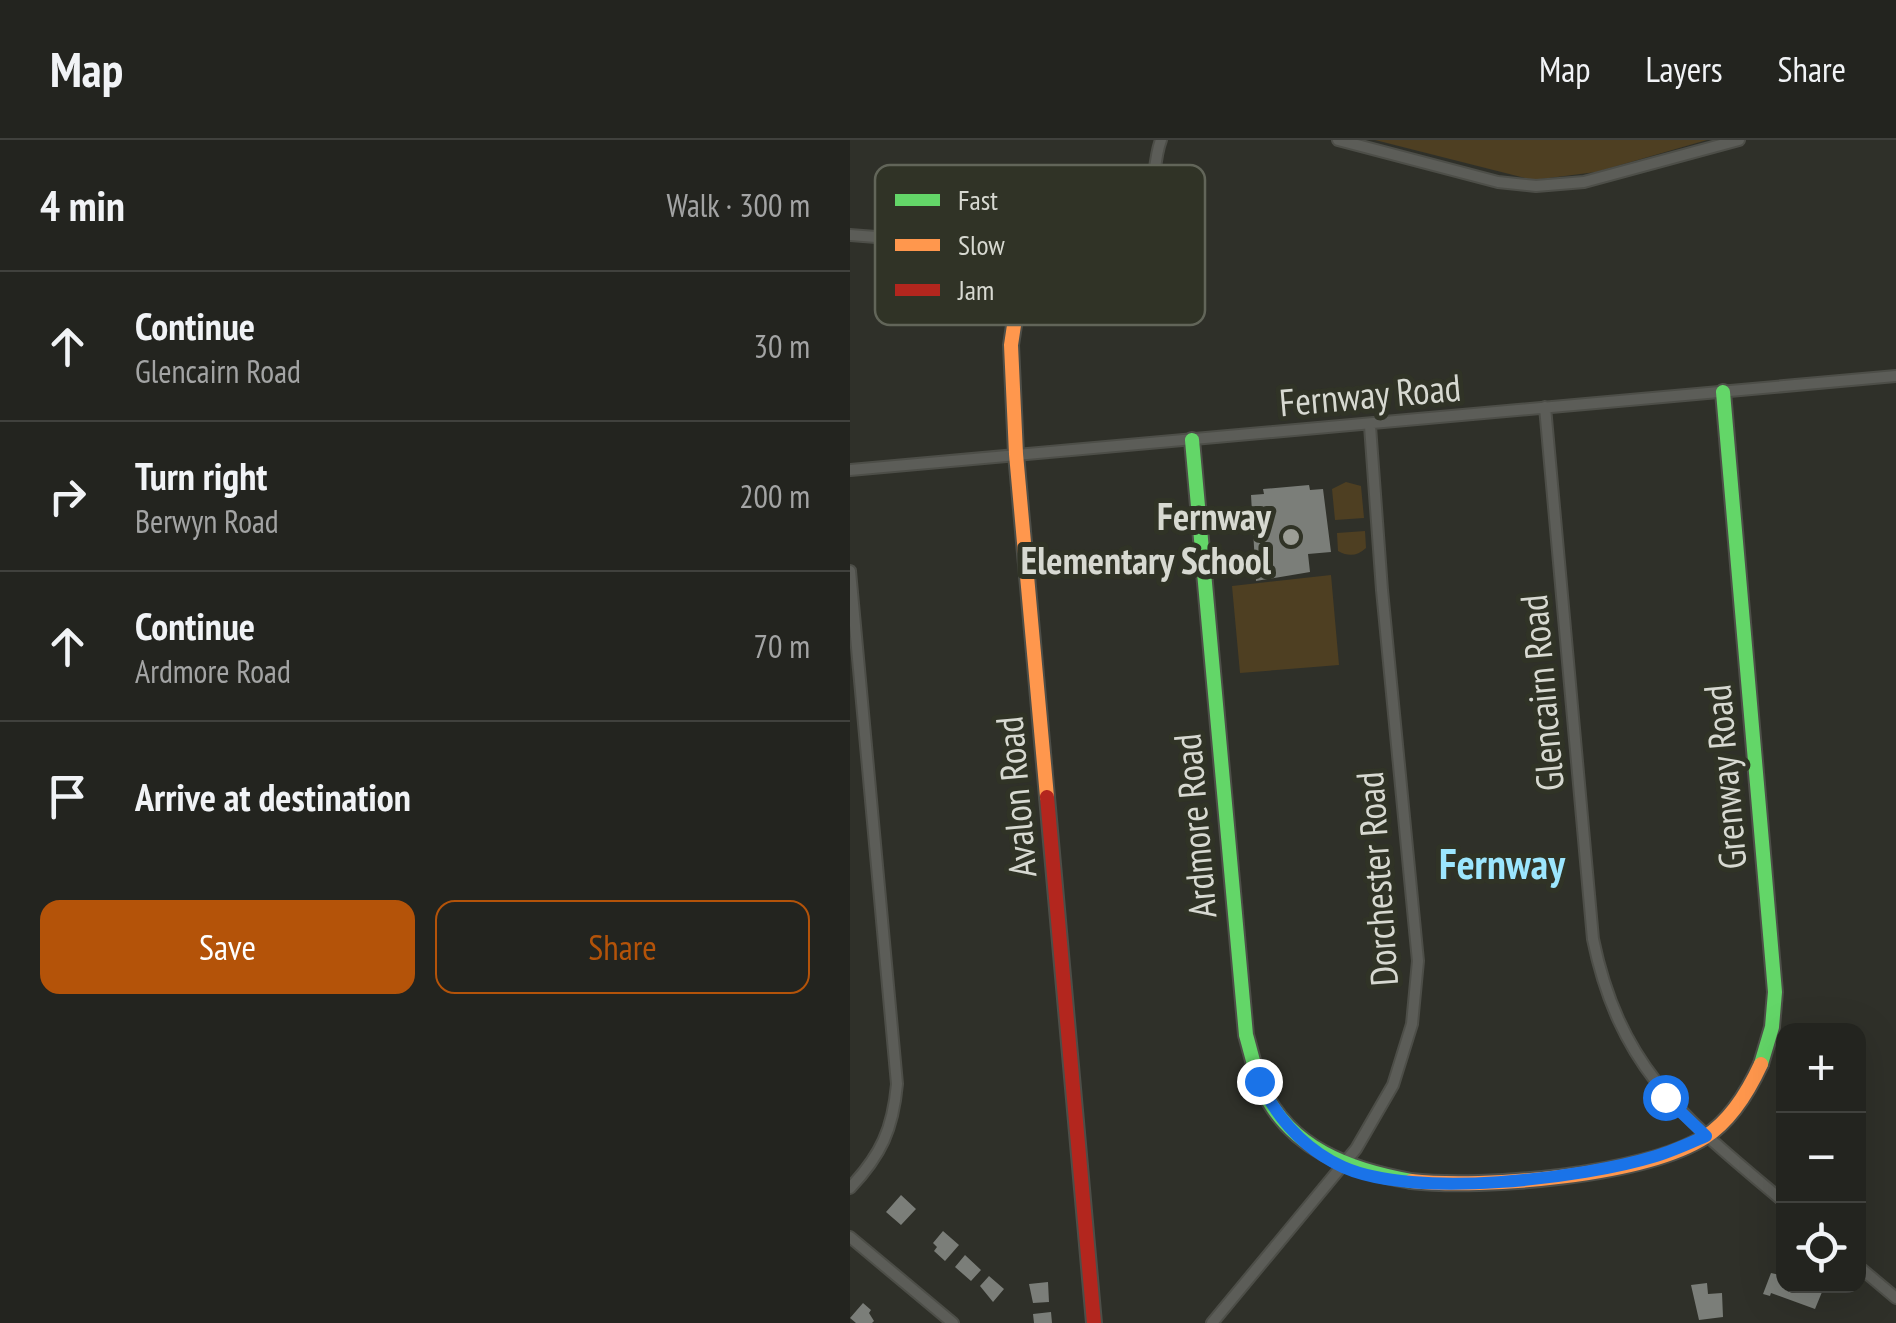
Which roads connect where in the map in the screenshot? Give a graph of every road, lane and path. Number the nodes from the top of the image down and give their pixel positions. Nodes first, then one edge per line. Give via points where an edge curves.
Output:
1 (1338, 140) edge
2 (1739, 140) edge
3 (850, 235) edge
4 (875, 238) edge
5 (1014, 325) edge
6 (1896, 376) edge
7 (1722, 392) junction
8 (1545, 407) junction
9 (1370, 426) junction
10 (1192, 440) junction
11 (1016, 454) junction
12 (850, 470) edge
13 (850, 571) edge
14 (1706, 1136) junction
15 (1343, 1166) junction
16 (850, 1188) edge
17 (1776, 1195) edge
18 (850, 1238) edge
19 (1866, 1273) edge
20 (1896, 1298) edge
21 (953, 1323) edge
22 (1094, 1323) edge
23 (1212, 1323) edge

1 - 2 street via 1536,186 1584,182
3 - 4 street
5 - 11 street, Avalon Road
6 - 7 street, Fernway Road
7 - 8 street, Fernway Road
7 - 14 street, Grenway Road via 1775,1015 1752,1083
8 - 9 street, Fernway Road
8 - 14 street, Glencairn Road via 1598,963 1640,1062
9 - 10 street, Fernway Road
9 - 15 street, Dorchester Road via 1417,993 1393,1084
10 - 11 street, Fernway Road
10 - 15 street, Ardmore Road via 1250,1057 1289,1128
11 - 12 street, Fernway Road
11 - 22 street, Avalon Road
13 - 16 street via 897,1084 894,1118 880,1151
14 - 15 street, Ardmore Road via 1656,1156 1507,1180 1396,1179
14 - 17 street, Glencairn Road
15 - 23 street, Dorchester Road
18 - 21 street
19 - 20 street

